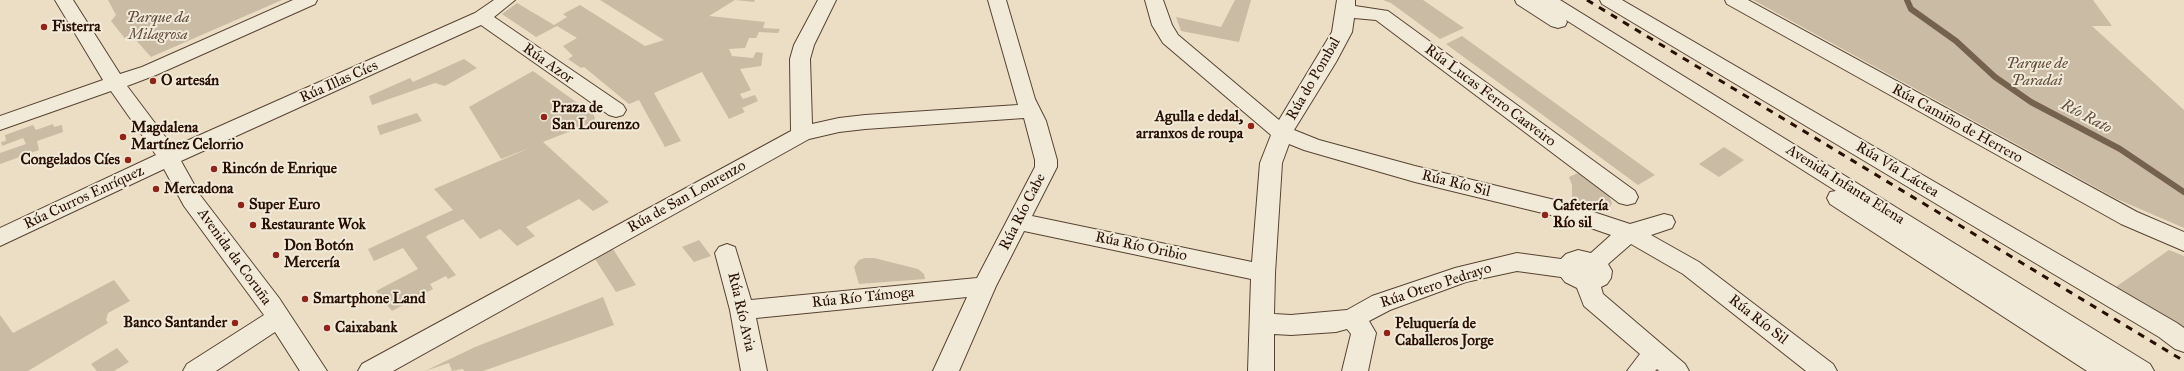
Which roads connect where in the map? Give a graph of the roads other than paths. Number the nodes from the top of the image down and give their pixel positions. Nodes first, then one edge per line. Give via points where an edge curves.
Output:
1 (64, 0) edge
2 (308, 0) edge
3 (506, 0) edge
4 (827, 0) edge
5 (996, 0) edge
6 (1154, 0) edge
7 (1524, 0) edge
8 (1547, 0) edge
9 (1609, 0) edge
10 (1734, 0) edge
11 (1346, 5) edge
12 (482, 17) junction
13 (116, 83) junction
14 (616, 110) dead end
15 (1030, 112) junction
16 (0, 124) edge
17 (1282, 132) junction
18 (802, 134) junction
19 (169, 158) junction
20 (1627, 197) dead end
21 (1018, 221) junction
22 (1664, 222) dead end
23 (1630, 233) junction
24 (0, 238) edge
25 (2184, 242) edge
26 (727, 253) dead end
27 (1583, 272) junction
28 (1263, 273) junction
29 (984, 286) junction
30 (742, 310) junction
31 (278, 318) junction
32 (1353, 318) junction
33 (1261, 323) junction
34 (2184, 342) edge
35 (1647, 363) edge
36 (196, 371) edge
37 (314, 371) edge
38 (371, 371) edge
39 (754, 371) edge
40 (946, 371) edge
41 (1261, 371) edge
42 (1356, 371) edge
43 (1676, 371) edge
44 (1824, 371) edge
45 (2107, 371) edge
46 (2141, 371) edge

1 - 13 street, Avenida da Coruña
2 - 13 street via 149,71
3 - 12 street, Rúa Illas Cíes
4 - 18 street via 804,45 800,59
5 - 15 street, Rúa Río Cabe
6 - 17 street, Rúa Río Sil via 1162,25 1170,39
7 - 45 street, Avenida Infanta Elena
8 - 46 street, Avenida Infanta Elena
9 - 34 street, Rúa Vía Láctea via 2162,326
10 - 25 street, Rúa Camiño de Herrero via 2129,218
11 - 17 street, Rúa do Pombal via 1342,32
11 - 20 street, Rúa Lucas Ferro Caaveiro via 1381,15
12 - 14 street, Rúa Azor
12 - 19 street, Rúa Illas Cíes
13 - 16 street
13 - 19 street, Avenida da Coruña
15 - 18 street, Rúa de San Lourenzo via 865,122 833,126
15 - 21 street, Rúa Río Cabe via 1036,121 1046,167
17 - 23 street, Rúa Río Sil via 1312,145 1415,174 1563,210
17 - 28 street via 1271,163
18 - 38 street, Rúa de San Lourenzo
19 - 24 street, Rúa Curros Enríquez
19 - 31 street, Avenida da Coruña via 192,200
21 - 28 street, Rúa Río Oribio
21 - 29 street, Rúa Río Cabe
22 - 23 street
23 - 27 street
23 - 44 street, Rúa Río Sil via 1691,268
26 - 30 street, Rúa Río Avia
27 - 32 street, Rúa Otero Pedrayo via 1517,262 1486,268 1381,303
27 - 35 street via 1592,299
28 - 33 street
29 - 30 street, Rúa Río Támoga
29 - 40 street, Rúa Río Cabe
30 - 39 street, Rúa Río Avia
31 - 36 street
31 - 37 street, Avenida da Coruña
32 - 33 street, Rúa Otero Pedrayo via 1310,324
32 - 42 street via 1364,333
33 - 41 street
35 - 43 street

